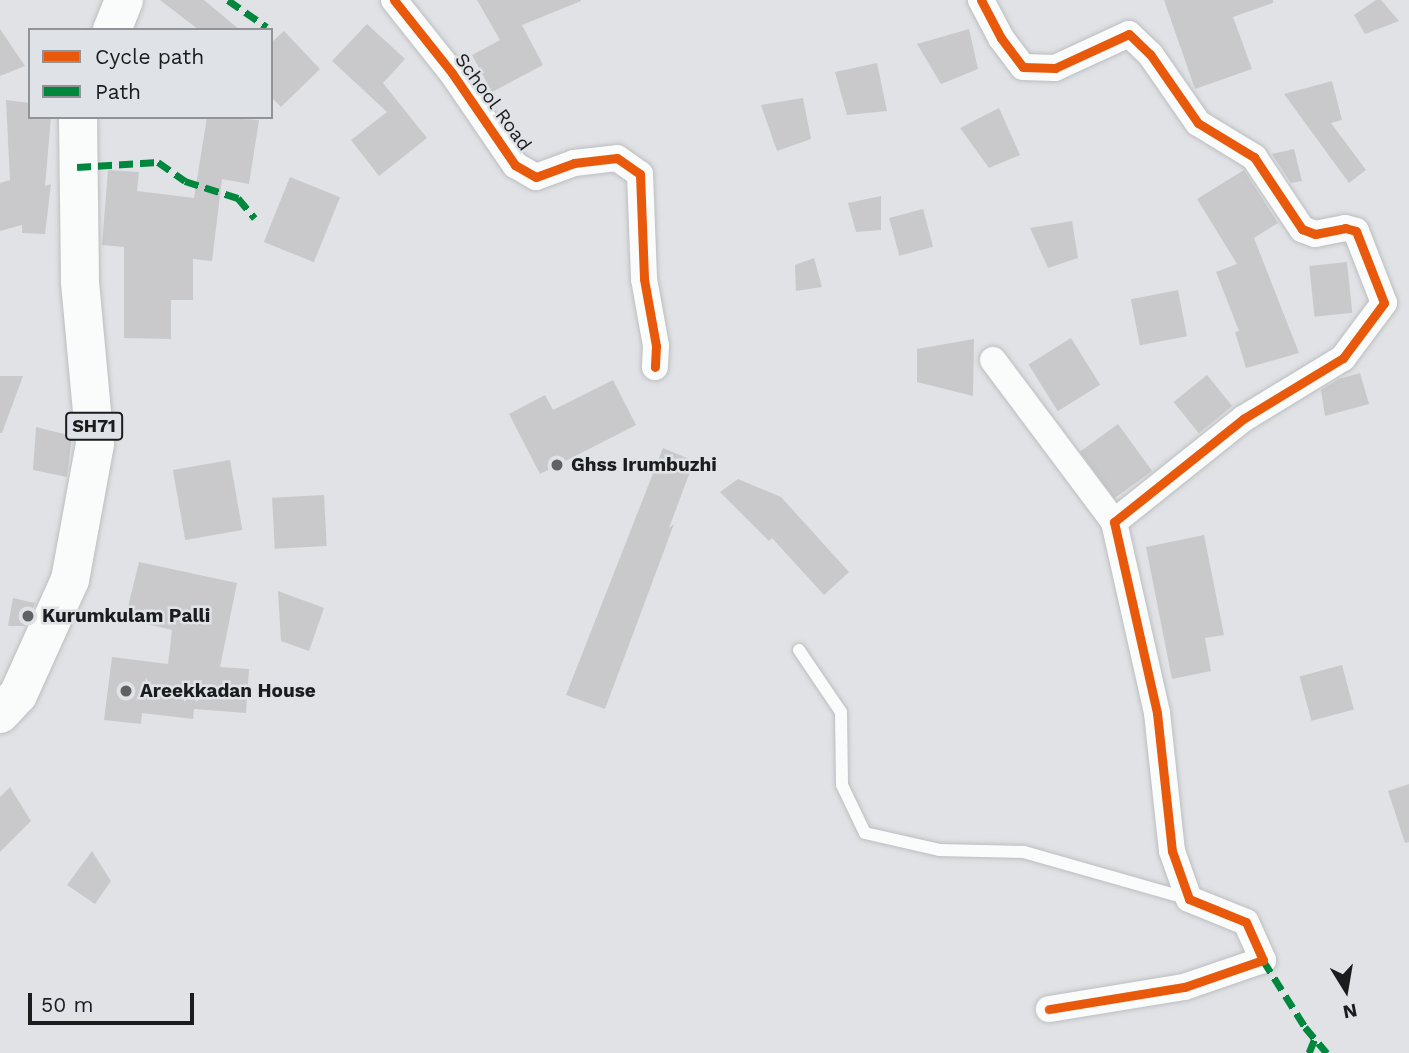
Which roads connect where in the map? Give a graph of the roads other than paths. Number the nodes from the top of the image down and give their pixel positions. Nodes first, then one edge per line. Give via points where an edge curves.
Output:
1 (124, 0) edge
2 (394, 0) edge
3 (981, 0) edge
4 (114, 28) edge
5 (78, 119) edge
6 (993, 360) dead end
7 (656, 367) dead end
8 (1114, 522) junction
9 (799, 650) dead end
10 (0, 714) edge
11 (1189, 899) junction
12 (1049, 1009) dead end

1 - 4 main road
2 - 7 street, School Road via 452,73 515,165 537,177 574,163 617,158 640,174 644,279
3 - 8 street via 1023,67 1055,68 1129,34 1150,54 1198,123 1254,158 1302,229 1315,234 1345,228 1356,231 1384,303 1343,358 1243,419
5 - 10 main road, SH71 via 80,281 95,444 70,580 18,695
6 - 8 street
8 - 11 street via 1157,713 1172,851
9 - 11 lane via 841,712 842,785 864,833 939,850 1024,852
11 - 12 street via 1245,922 1263,960 1184,987

